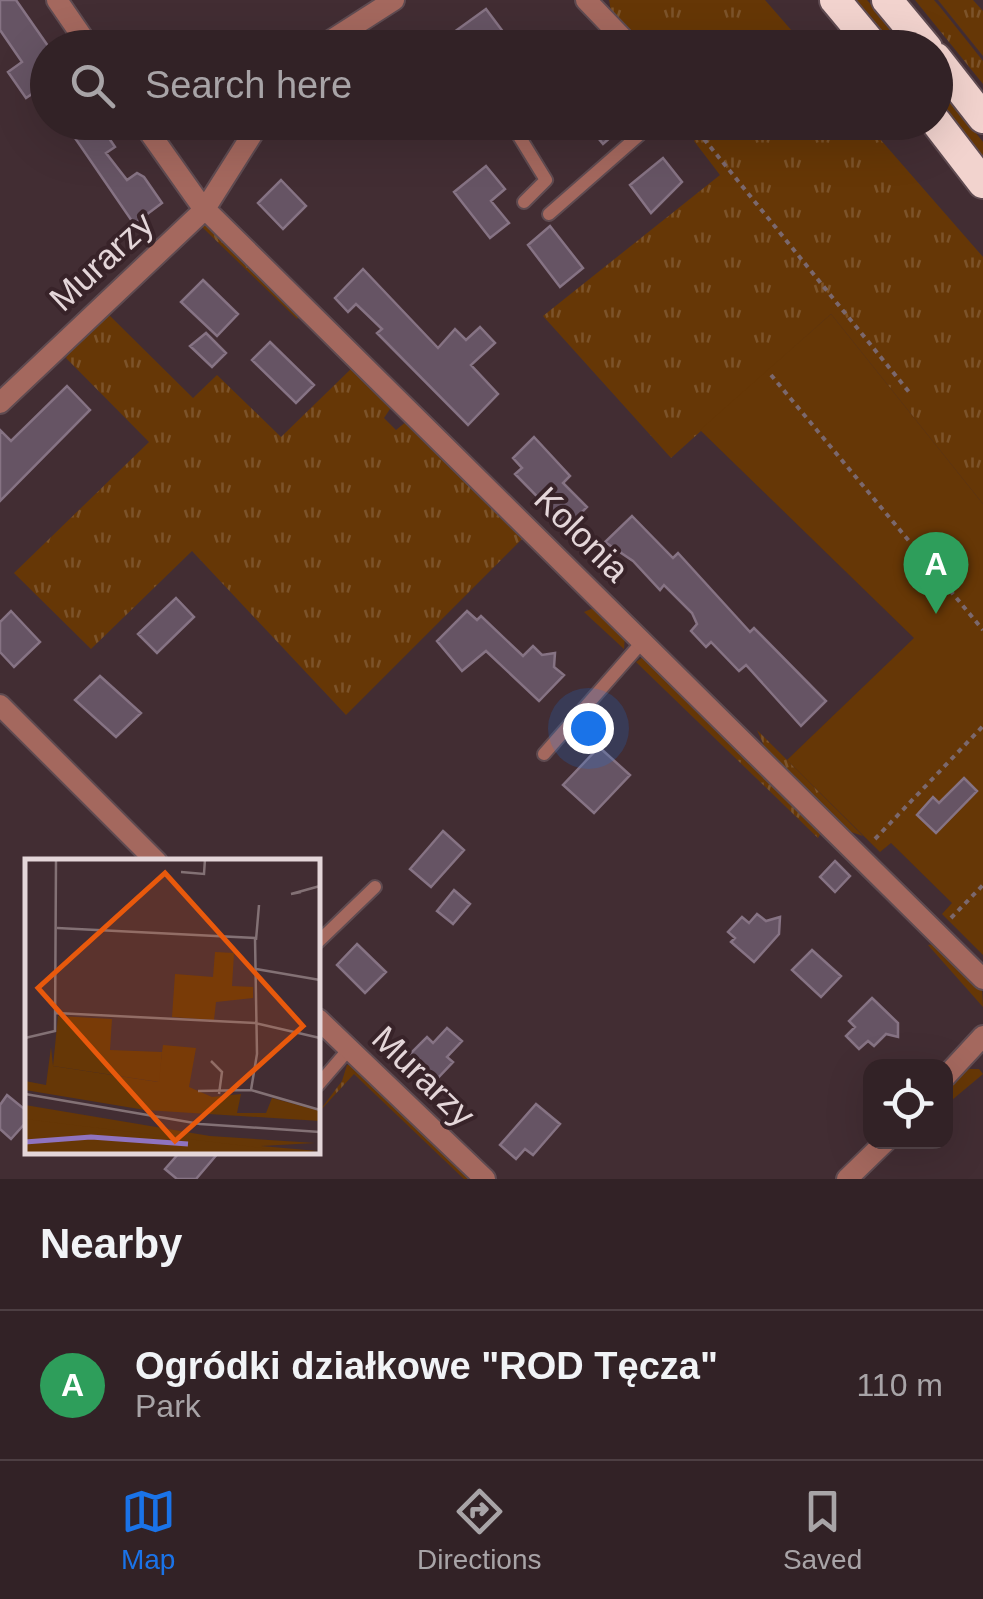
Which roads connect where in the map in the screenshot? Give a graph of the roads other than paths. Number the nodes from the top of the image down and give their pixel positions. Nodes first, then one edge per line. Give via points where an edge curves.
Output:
1 (56, 0) edge
2 (394, 0) edge
3 (586, 0) edge
4 (836, 0) edge
5 (887, 0) edge
6 (77, 30) edge
7 (347, 30) edge
8 (615, 30) edge
9 (860, 30) edge
10 (912, 30) edge
11 (953, 80) edge
12 (983, 118) edge
13 (155, 140) edge
14 (248, 140) edge
15 (521, 140) edge
16 (633, 140) edge
17 (950, 140) edge
18 (983, 183) edge
19 (524, 202) dead end
20 (205, 208) junction
21 (549, 214) dead end
22 (0, 403) edge
23 (644, 640) junction
24 (0, 705) edge
25 (544, 754) dead end
26 (154, 859) edge
27 (375, 887) dead end
28 (320, 940) edge
29 (983, 979) edge
30 (320, 1022) edge
31 (980, 1045) edge
32 (349, 1050) junction
33 (953, 1070) edge
34 (320, 1083) edge
35 (877, 1149) edge
36 (485, 1179) edge
37 (847, 1179) edge

1 - 6 street
2 - 7 street
3 - 8 street
4 - 9 highway
5 - 10 highway
11 - 12 highway
13 - 20 street, Kolonia
14 - 20 street
15 - 19 lane via 546,180
16 - 21 lane
17 - 18 highway
20 - 22 street, Murarzy
20 - 23 street, Kolonia
23 - 25 lane
23 - 29 street, Kolonia
24 - 26 street
27 - 28 lane
30 - 32 street, Murarzy
31 - 33 street
32 - 34 lane
32 - 36 street, Murarzy
35 - 37 street

